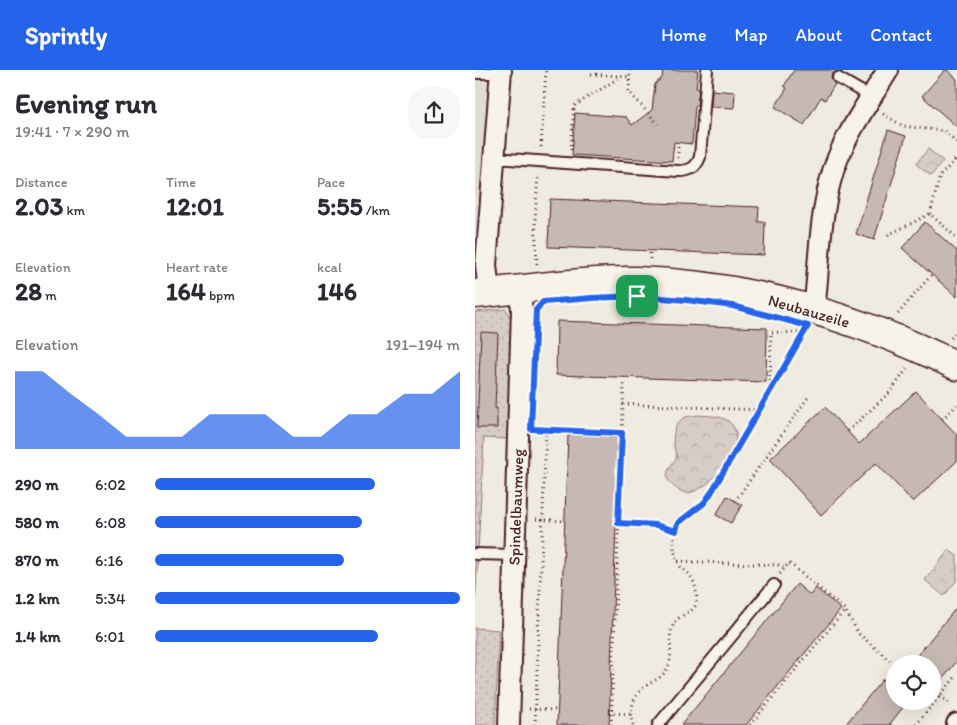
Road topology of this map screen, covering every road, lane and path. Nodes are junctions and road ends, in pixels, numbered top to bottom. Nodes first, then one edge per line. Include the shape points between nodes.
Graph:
1 (630, 70) edge
2 (707, 70) edge
3 (888, 70) edge
4 (500, 72) edge
5 (475, 73) edge
6 (591, 74) dead end
7 (622, 76) junction
8 (630, 77) junction
9 (839, 78) dead end
10 (874, 104) junction
11 (658, 124) dead end
12 (957, 142) edge
13 (494, 158) junction
14 (957, 158) edge
15 (570, 163) junction
16 (931, 214) junction
17 (889, 235) dead end
18 (957, 238) edge
19 (932, 274) dead end
20 (519, 290) junction
21 (482, 293) edge
22 (897, 315) dead end
23 (808, 323) junction
24 (911, 362) dead end
25 (957, 366) edge
26 (624, 382) dead end
27 (770, 392) junction
28 (809, 396) dead end
29 (623, 404) junction
30 (957, 405) edge
31 (759, 410) junction
32 (942, 419) dead end
33 (531, 429) dead end
34 (547, 430) junction
35 (848, 431) dead end
36 (622, 433) junction
37 (735, 501) dead end
38 (515, 518) junction
39 (543, 520) junction
40 (565, 521) dead end
41 (617, 523) junction
42 (676, 531) junction
43 (475, 554) edge
44 (515, 554) junction
45 (678, 561) junction
46 (789, 563) dead end
47 (784, 568) dead end
48 (774, 585) dead end
49 (845, 610) junction
50 (886, 657) edge
51 (957, 675) edge
52 (941, 695) edge
53 (941, 697) edge
54 (536, 709) junction
55 (558, 710) dead end
56 (928, 710) edge
57 (957, 711) edge
58 (610, 713) junction
59 (631, 714) junction
60 (510, 716) edge
61 (535, 725) edge
62 (611, 725) edge
63 (633, 725) edge
64 (658, 725) edge
65 (750, 725) edge
66 (916, 725) edge

1 - 8 path
2 - 15 lane via 700,156 693,169 678,171
3 - 10 street
4 - 5 lane
4 - 13 street
6 - 7 path
7 - 8 path
7 - 15 path via 573,106
8 - 11 path via 629,92
9 - 10 lane
10 - 12 path via 903,126 944,131
10 - 23 street via 840,153 830,181
13 - 15 lane
13 - 21 street
14 - 16 path via 941,176
16 - 17 path
16 - 18 path
19 - 22 path
20 - 21 street, Neubauzeile
20 - 23 street, Neubauzeile via 589,282 687,284 774,300
20 - 38 street, Spindelbaumweg via 522,309
23 - 25 street, Neubauzeile via 858,325
23 - 27 path
23 - 27 path via 771,332
24 - 35 path via 890,392
26 - 29 path
27 - 31 path
28 - 37 path
29 - 31 path
29 - 36 path
30 - 32 path
31 - 42 path via 711,493 704,503 678,523
33 - 34 path
34 - 36 path
34 - 39 path
36 - 41 path
38 - 39 path
38 - 44 street, Spindelbaumweg
39 - 40 path
39 - 54 path
41 - 42 path via 656,525
41 - 58 path
42 - 45 path via 674,548
43 - 44 lane
44 - 60 street, Spindelbaumweg
45 - 47 path via 778,565
45 - 59 path via 695,585 696,604 676,620 672,627 669,664 657,680 638,694
46 - 49 path
48 - 64 lane
49 - 50 path via 859,634
49 - 65 path
51 - 52 path
53 - 57 path
54 - 55 path
54 - 60 path
54 - 61 path
56 - 66 path
58 - 59 path
58 - 62 path
59 - 63 path

